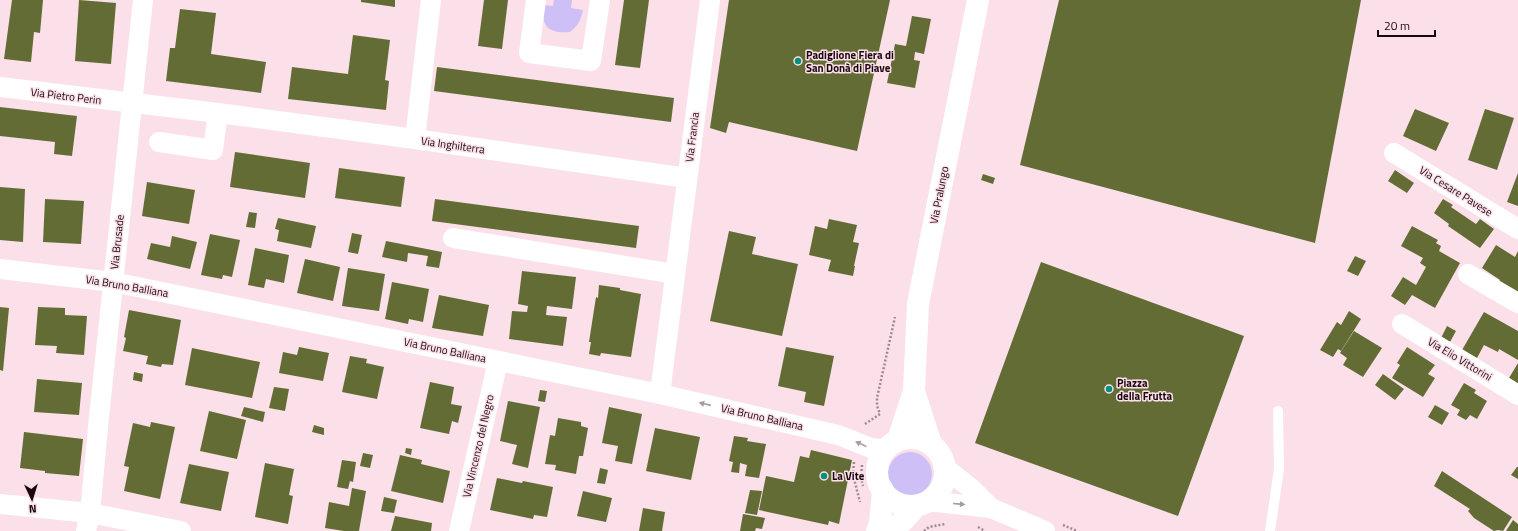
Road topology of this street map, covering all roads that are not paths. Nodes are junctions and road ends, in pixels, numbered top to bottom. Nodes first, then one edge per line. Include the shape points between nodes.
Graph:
1 (143, 0) edge
2 (431, 0) edge
3 (536, 0) edge
4 (600, 0) edge
5 (710, 0) edge
6 (978, 0) edge
7 (0, 87) edge
8 (132, 104) junction
9 (218, 113) junction
10 (415, 139) junction
11 (159, 142) dead end
12 (1394, 153) dead end
13 (687, 178) junction
14 (1518, 229) edge
15 (453, 238) dead end
16 (0, 269) edge
17 (675, 274) junction
18 (1468, 274) dead end
19 (113, 282) junction
20 (1518, 303) edge
21 (1402, 324) dead end
22 (498, 361) junction
23 (914, 391) junction
24 (660, 394) junction
25 (1518, 395) edge
26 (1278, 411) dead end
27 (892, 444) junction
28 (930, 444) junction
29 (945, 468) junction
30 (883, 490) junction
31 (923, 503) junction
32 (0, 504) edge
33 (991, 508) junction
34 (88, 522) edge
35 (1050, 527) edge
36 (1269, 530) edge
37 (181, 531) edge
38 (459, 531) edge
39 (877, 531) edge
40 (893, 531) edge

1 - 8 street, Via Brusade
2 - 10 street
3 - 4 street via 529,53 591,61
5 - 13 street, Via Francia
6 - 23 street, Via Pralungo via 918,304
7 - 8 street, Via Pietro Perin
8 - 9 street, Via Inghilterra
8 - 19 street, Via Brusade
9 - 10 street, Via Inghilterra
9 - 11 street via 213,150
10 - 13 street, Via Inghilterra
12 - 14 street, Via Cesare Pavese
13 - 17 street, Via Francia
15 - 17 street
16 - 19 street, Via Bruno Balliana
17 - 24 street, Via Francia
18 - 20 street
19 - 22 street, Via Bruno Balliana
19 - 34 street, Via Brusade
21 - 25 street, Via Elio Vittorini
22 - 24 street, Via Bruno Balliana
22 - 38 street, Via Vincenzo del Negro
23 - 27 street, Via Pralungo
23 - 28 street, Via Pralungo
27 -> 24 street, Via Bruno Balliana via 871,448 838,435
26 - 36 lane via 1279,469
27 - 28 street via 906,438 917,438
27 - 30 street, Via Pralungo via 879,459 878,480
28 - 29 street, Via Pralungo via 942,456
29 - 31 street via 942,486 936,495
29 - 33 street
30 - 31 street via 888,497 898,503 909,506
30 - 39 street, Via Pralungo
31 -> 33 street
31 - 40 street
32 - 34 street
33 - 35 street
34 - 37 street

